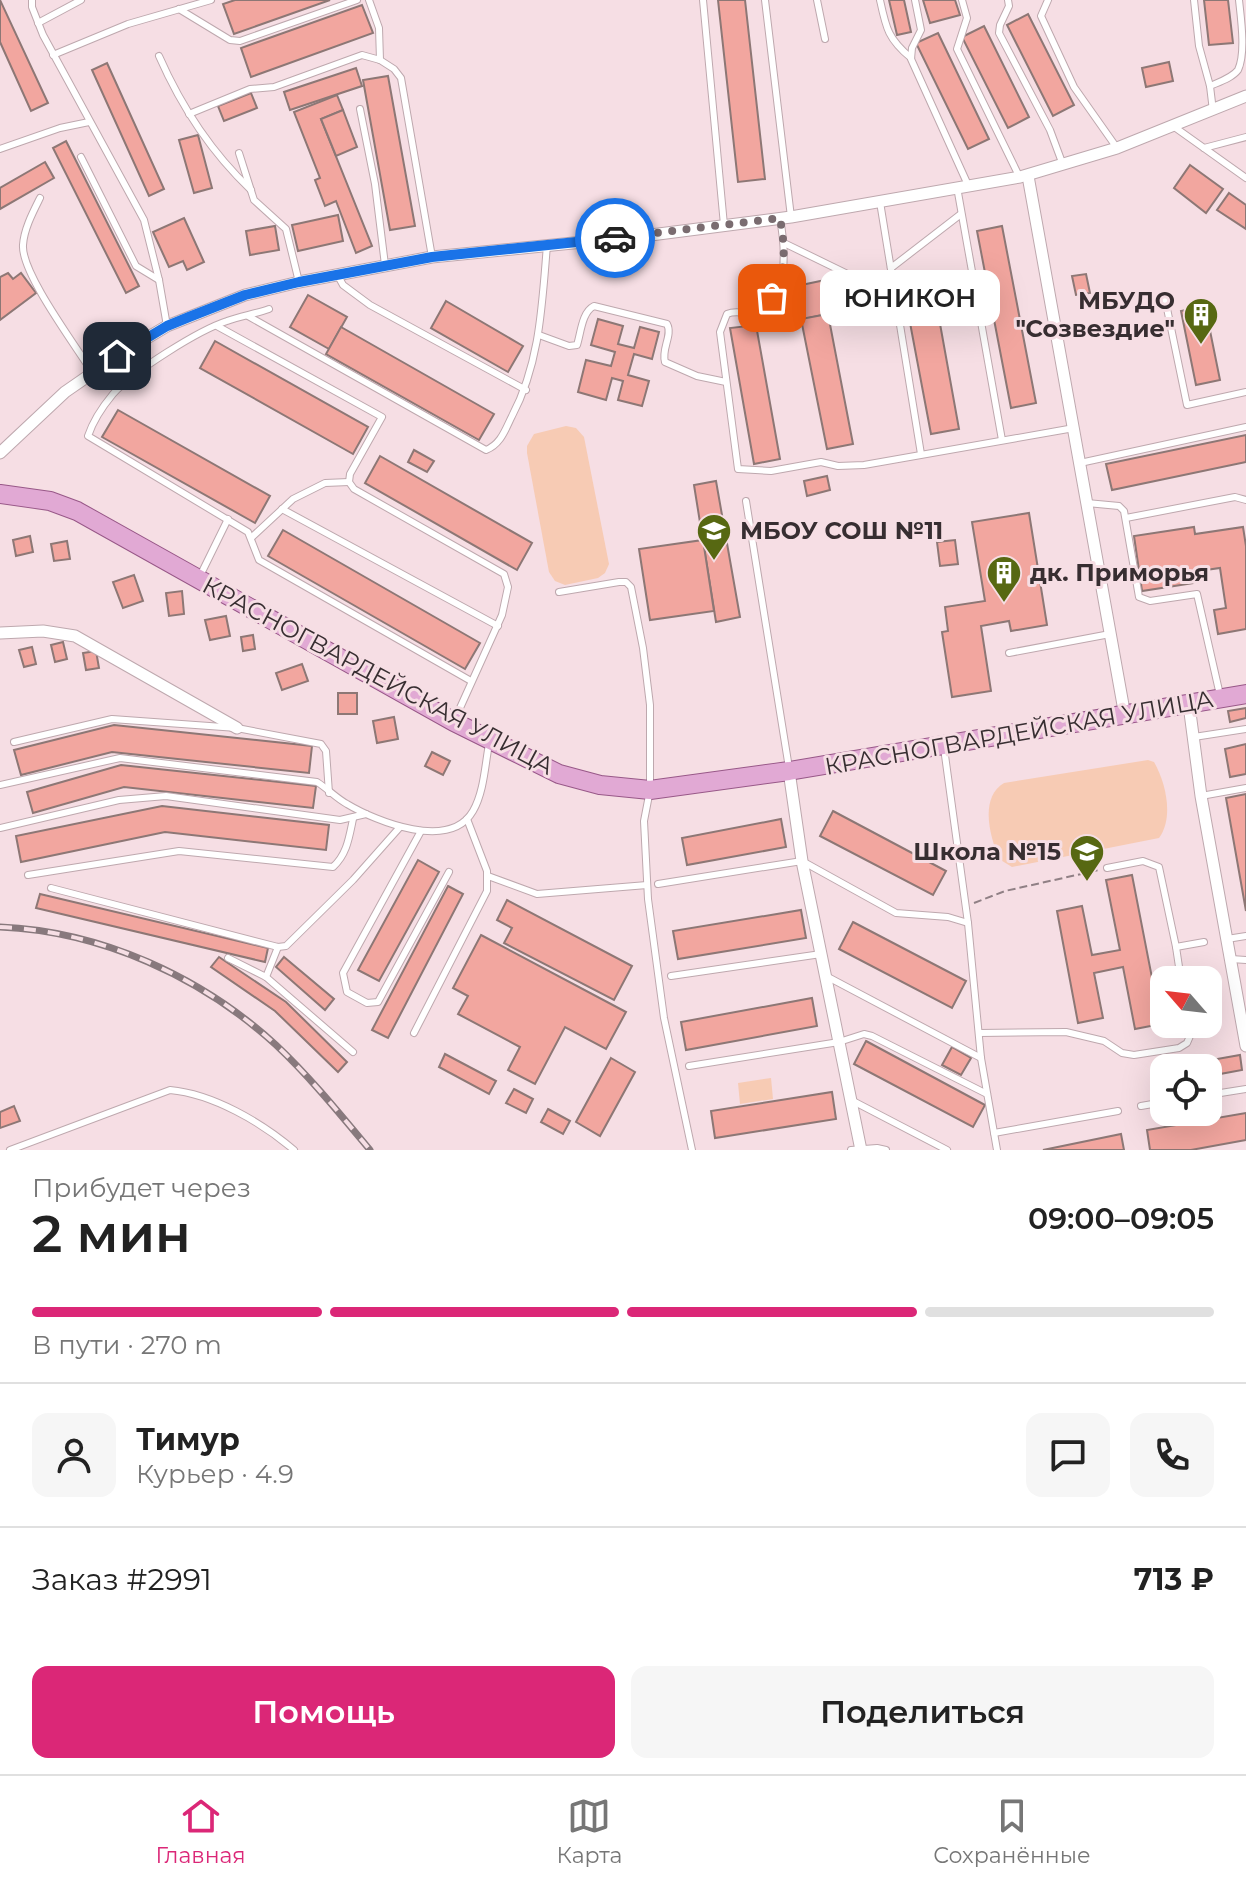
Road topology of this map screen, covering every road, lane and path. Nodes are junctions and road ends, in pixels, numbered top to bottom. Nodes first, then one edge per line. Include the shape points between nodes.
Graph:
1 (32, 0) edge
2 (81, 0) edge
3 (211, 0) edge
4 (357, 0) edge
5 (369, 0) edge
6 (703, 0) edge
7 (765, 0) edge
8 (817, 0) edge
9 (880, 0) edge
10 (915, 0) edge
11 (962, 0) edge
12 (1008, 0) edge
13 (1048, 0) edge
14 (1194, 0) edge
15 (1239, 0) edge
16 (179, 9) junction
17 (38, 23) junction
18 (825, 39) dead end
19 (53, 55) junction
20 (159, 56) dead end
21 (911, 59) junction
22 (380, 60) junction
23 (1210, 86) junction
24 (1246, 96) edge
25 (360, 109) dead end
26 (1213, 111) junction
27 (189, 114) junction
28 (89, 122) junction
29 (1173, 126) junction
30 (1244, 140) edge
31 (1117, 148) junction
32 (1204, 148) junction
33 (0, 149) edge
34 (239, 153) dead end
35 (81, 157) dead end
36 (1063, 165) junction
37 (1024, 177) junction
38 (1246, 178) edge
39 (962, 186) junction
40 (251, 190) junction
41 (40, 198) dead end
42 (880, 202) junction
43 (961, 214) junction
44 (786, 217) junction
45 (724, 225) junction
46 (784, 243) junction
47 (547, 245) junction
48 (432, 257) junction
49 (385, 265) junction
50 (891, 268) junction
51 (337, 274) junction
52 (159, 280) junction
53 (299, 282) junction
54 (892, 284) junction
55 (1164, 294) dead end
56 (269, 309) dead end
57 (248, 316) junction
58 (167, 326) junction
59 (216, 326) junction
60 (539, 335) junction
61 (117, 356) junction
62 (92, 372) junction
63 (133, 377) junction
64 (726, 382) junction
65 (526, 390) junction
66 (1246, 392) edge
67 (1246, 427) edge
68 (1074, 428) junction
69 (1002, 440) junction
70 (0, 453) edge
71 (921, 454) junction
72 (1080, 463) junction
73 (349, 482) junction
74 (0, 494) edge
75 (1246, 500) edge
76 (746, 501) dead end
77 (1087, 503) junction
78 (282, 509) junction
79 (1126, 518) junction
80 (228, 519) junction
81 (252, 537) junction
82 (198, 579) junction
83 (559, 592) dead end
84 (498, 626) junction
85 (0, 633) edge
86 (1110, 634) junction
87 (1009, 653) dead end
88 (471, 681) junction
89 (1246, 694) edge
90 (1221, 699) junction
91 (1189, 705) junction
92 (1125, 716) junction
93 (454, 722) junction
94 (237, 728) junction
95 (1246, 729) edge
96 (1192, 738) junction
97 (490, 740) junction
98 (14, 742) dead end
99 (944, 745) junction
100 (789, 771) junction
101 (0, 785) edge
102 (1246, 788) edge
103 (650, 790) junction
104 (329, 793) junction
105 (1201, 796) junction
106 (366, 814) junction
107 (353, 819) junction
108 (467, 819) junction
109 (400, 827) junction
110 (0, 828) edge
111 (421, 831) junction
112 (802, 861) junction
113 (1107, 868) joint
114 (449, 872) dead end
115 (28, 875) dead end
116 (488, 876) junction
117 (658, 884) dead end
118 (647, 885) junction
119 (51, 888) dead end
120 (966, 906) junction
121 (968, 923) junction
122 (1246, 936) edge
123 (1227, 939) junction
124 (1204, 942) dead end
125 (278, 947) junction
126 (1176, 947) junction
127 (821, 954) junction
128 (228, 958) dead end
129 (1231, 959) junction
130 (1246, 960) edge
131 (1179, 966) edge
132 (671, 976) dead end
133 (826, 976) junction
134 (266, 977) junction
135 (414, 1033) dead end
136 (979, 1033) junction
137 (1189, 1038) edge
138 (839, 1042) junction
139 (1246, 1046) edge
140 (353, 1052) dead end
141 (981, 1058) junction
142 (689, 1066) dead end
143 (1246, 1089) edge
144 (1222, 1093) edge
145 (987, 1094) junction
146 (851, 1100) junction
147 (1150, 1104) edge
148 (1141, 1106) dead end
149 (1118, 1111) dead end
150 (994, 1133) junction
151 (858, 1149) edge
152 (10, 1150) edge
153 (294, 1150) edge
154 (692, 1150) edge
155 (886, 1150) edge
156 (947, 1150) edge
157 (997, 1150) edge

1 - 17 lane
2 - 17 lane
3 - 16 lane
4 - 16 lane via 240,41
5 - 22 lane via 379,28
6 - 45 lane
7 - 44 lane
8 - 18 lane
9 - 21 lane via 887,32
10 - 21 lane via 921,30
11 - 37 lane via 967,18 957,49
12 - 36 lane via 999,33
13 - 31 lane via 1041,16 1047,30 1074,87
14 - 23 lane
15 - 23 lane via 1243,59 1238,70
16 - 19 lane
17 - 19 lane
19 - 28 lane
20 - 27 lane
21 - 39 lane
22 - 27 lane via 362,55
22 - 48 lane via 401,78
23 - 26 lane
24 - 26 street
25 - 49 lane
26 - 29 street
27 - 40 lane via 226,167
28 - 33 lane
28 - 52 lane via 144,220
29 - 31 street
29 - 32 lane
30 - 32 lane
31 - 36 street
32 - 38 lane
34 - 40 lane
35 - 52 lane via 136,266
36 - 37 street
37 - 39 street
37 - 68 street
39 - 42 street
39 - 43 lane
40 - 53 lane via 257,205 286,229
41 - 62 lane via 28,224 25,260
42 - 44 street
42 - 50 lane
43 - 50 lane
43 - 69 lane
44 - 45 street
44 - 46 lane
45 - 47 street
46 - 54 lane via 866,283
46 - 64 lane via 783,271 766,307 735,311 721,323
47 - 48 street
47 - 60 lane
48 - 49 street
49 - 51 street
50 - 54 lane
51 - 53 street
51 - 65 lane via 370,305
52 - 58 lane
53 - 58 street via 245,295
54 - 71 lane
55 - 66 lane via 1187,405
56 - 57 lane
57 - 59 lane
57 - 65 lane via 486,450 499,442
58 - 61 street
59 - 63 lane
59 - 73 lane via 382,417
60 - 64 lane via 577,345 594,306 667,324 665,362
60 - 65 lane
61 - 62 street
61 - 63 lane
62 - 70 street
63 - 80 lane via 114,393 88,436
64 - 71 lane via 738,469 771,471 821,462 864,465
67 - 72 lane
68 - 69 lane
68 - 72 street
69 - 71 lane
72 - 77 street
73 - 78 lane via 325,483
73 - 84 lane via 504,574 508,587
74 - 82 main road, КРАСНОГВАРДЕЙСКАЯ УЛИЦА via 77,511
75 - 79 lane via 1235,497
76 - 100 lane
77 - 79 lane via 1119,506
77 - 86 street
78 - 81 lane
78 - 84 lane
79 - 90 lane via 1139,597 1150,601 1197,594
80 - 81 lane
80 - 82 lane
81 - 88 lane via 259,560
82 - 93 main road, КРАСНОГВАРДЕЙСКАЯ УЛИЦА
83 - 103 lane via 619,582 631,587 650,705
84 - 88 lane
85 - 94 street via 75,636
86 - 87 lane
86 - 92 street
88 - 93 lane
89 - 90 main road, КРАСНОГВАРДЕЙСКАЯ УЛИЦА
90 - 91 main road, КРАСНОГВАРДЕЙСКАЯ УЛИЦА
91 - 92 main road, КРАСНОГВАРДЕЙСКАЯ УЛИЦА
91 - 96 street
92 - 99 main road, КРАСНОГВАРДЕЙСКАЯ УЛИЦА
93 - 97 main road, КРАСНОГВАРДЕЙСКАЯ УЛИЦА
94 - 98 lane via 112,719
94 - 104 lane via 321,744
95 - 96 lane
96 - 105 street
97 - 103 main road, КРАСНОГВАРДЕЙСКАЯ УЛИЦА via 580,781
97 - 108 lane via 480,793
99 - 100 main road, КРАСНОГВАРДЕЙСКАЯ УЛИЦА
99 - 120 lane
100 - 103 main road, КРАСНОГВАРДЕЙСКАЯ УЛИЦА
100 - 112 street
101 - 104 lane via 120,758 317,782
102 - 105 lane
103 - 118 lane via 644,821
104 - 106 lane
105 - 123 street
106 - 107 lane
106 - 109 lane
107 - 110 lane via 166,796 119,800
107 - 115 lane via 347,847 333,867 179,851
108 - 111 lane via 454,828
108 - 116 lane
109 - 111 lane
109 - 125 lane via 303,930
111 - 114 lane via 343,973 347,992 367,1003 378,1002
112 - 117 lane
112 - 121 lane via 896,913
112 - 127 street
113 - 120 path via 1005,891
113 - 126 lane via 1143,861 1159,867
116 - 118 lane via 537,894
116 - 135 lane via 487,891
118 - 154 lane via 664,1018
119 - 125 lane
120 - 121 lane
121 - 136 lane
122 - 123 lane
123 - 129 street
124 - 126 lane
125 - 134 lane
126 - 131 lane
127 - 132 lane
127 - 133 street
128 - 134 lane
129 - 130 lane
129 - 139 street
133 - 138 street
133 - 141 lane
134 - 140 lane
136 - 137 lane via 1066,1032 1134,1055 1179,1048
136 - 141 lane
138 - 142 lane
138 - 145 lane via 872,1036
138 - 146 street
141 - 145 lane
143 - 144 lane
145 - 150 lane
146 - 151 street
146 - 156 lane
147 - 148 lane
149 - 150 lane
150 - 157 lane
151 - 155 lane
152 - 153 lane via 170,1090 236,1111

